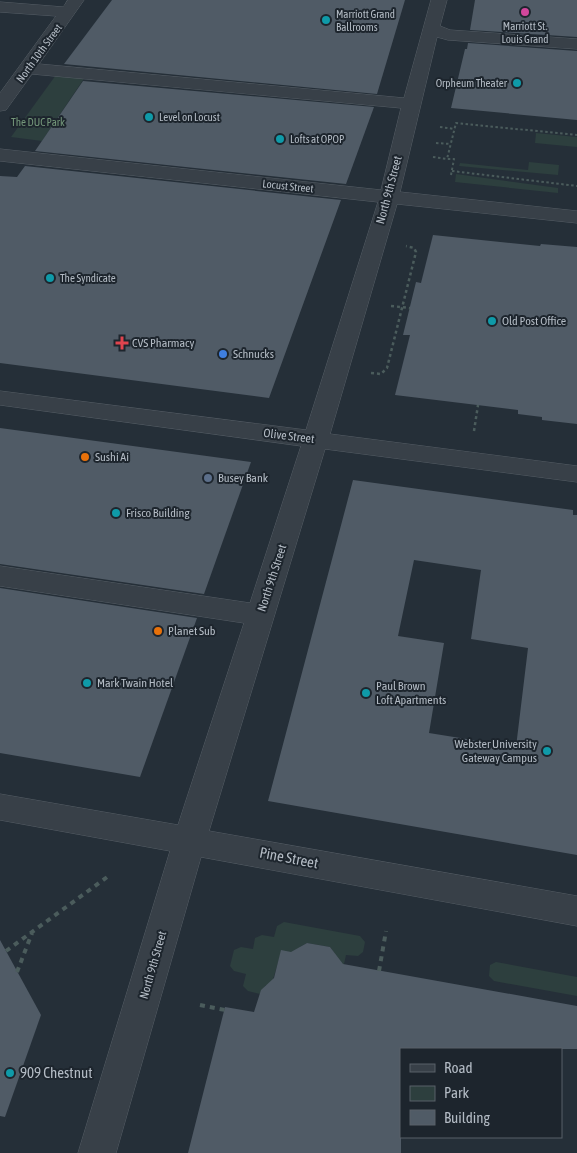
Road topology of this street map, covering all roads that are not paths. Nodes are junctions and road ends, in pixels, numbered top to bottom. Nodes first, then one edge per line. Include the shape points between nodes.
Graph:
1 (439, 0) edge
2 (72, 6) edge
3 (0, 7) edge
4 (432, 28) junction
5 (577, 44) edge
6 (28, 68) junction
7 (410, 104) junction
8 (0, 106) edge
9 (0, 155) edge
10 (389, 197) junction
11 (577, 216) edge
12 (0, 398) edge
13 (316, 439) junction
14 (577, 474) edge
15 (0, 576) edge
16 (260, 616) junction
17 (0, 807) edge
18 (190, 840) junction
19 (577, 911) edge
20 (97, 1153) edge

1 - 4 street, North 9th Street
2 - 3 street
2 - 6 street, North 10th Street
4 - 5 street via 448,35
4 - 7 street, North 9th Street
6 - 7 street
6 - 8 street, North 10th Street
7 - 10 street, North 9th Street
9 - 10 street, Locust Street
10 - 11 street, Locust Street
10 - 13 street, North 9th Street
12 - 13 street, Olive Street
13 - 14 street, Olive Street
13 - 16 street, North 9th Street
15 - 16 street
16 - 18 street, North 9th Street
17 - 18 street, Pine Street
18 - 19 street, Pine Street
18 - 20 street, North 9th Street

